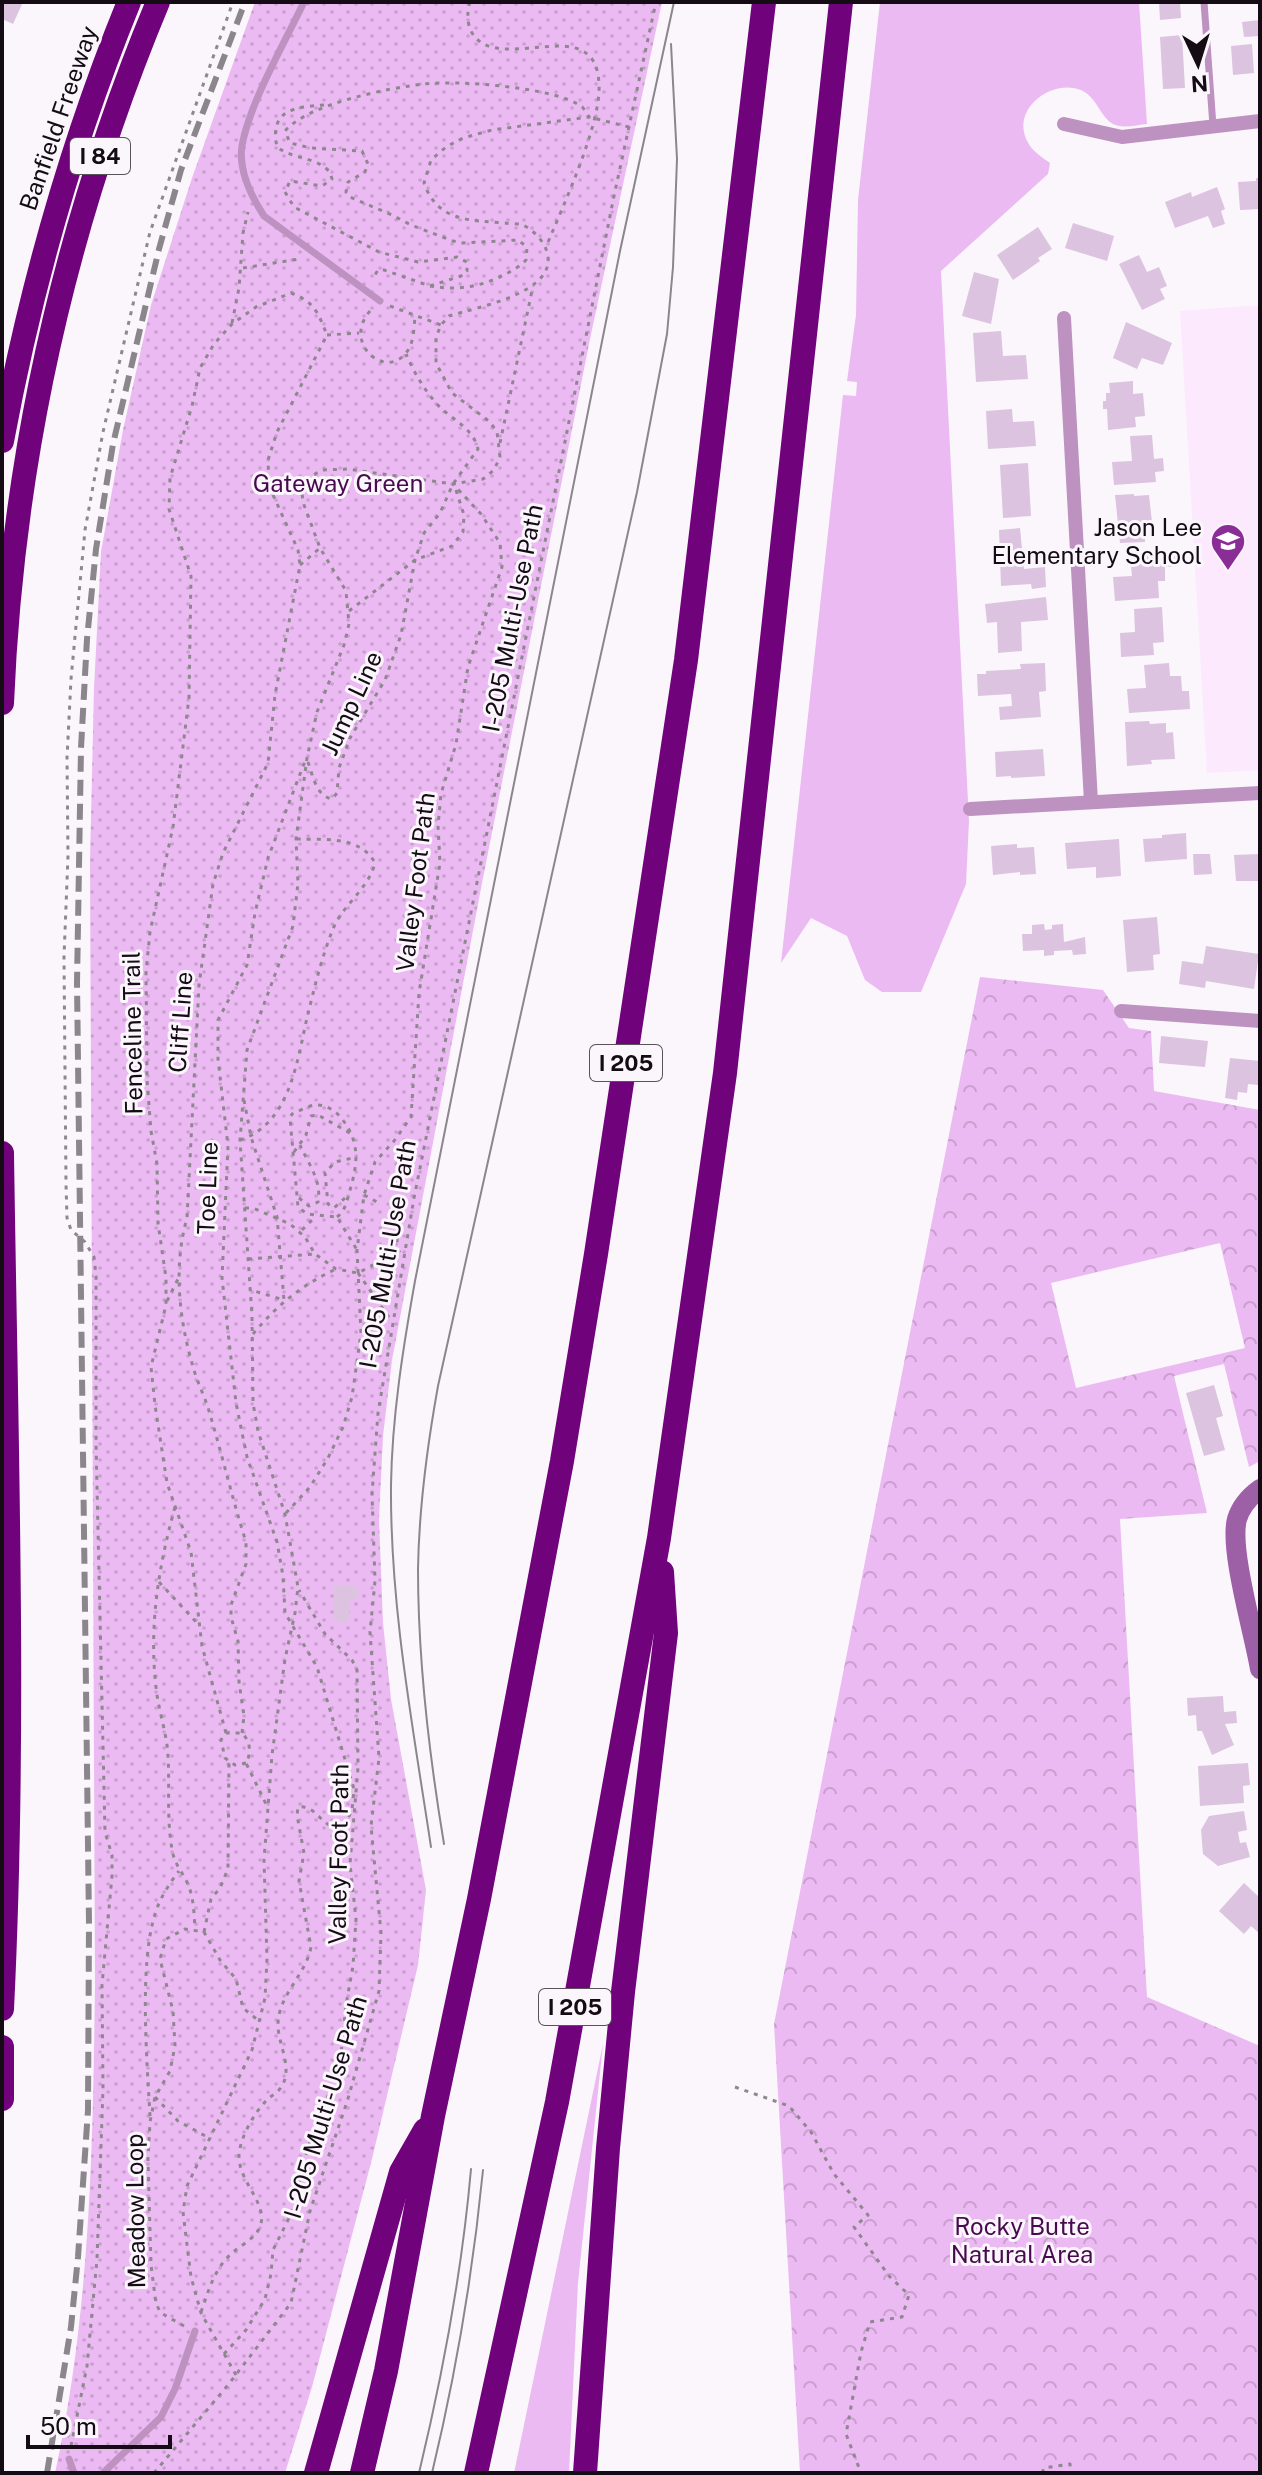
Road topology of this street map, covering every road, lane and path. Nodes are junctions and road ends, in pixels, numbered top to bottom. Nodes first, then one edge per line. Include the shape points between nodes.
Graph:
1 (129, 2) edge
2 (158, 2) edge
3 (233, 2) edge
4 (304, 2) edge
5 (470, 2) edge
6 (656, 2) edge
7 (764, 2) edge
8 (841, 2) edge
9 (1204, 2) edge
10 (327, 105) junction
11 (591, 117) junction
12 (1260, 121) edge
13 (1064, 124) dead end
14 (1213, 126) junction
15 (629, 127) junction
16 (251, 197) junction
17 (546, 247) junction
18 (318, 258) junction
19 (242, 268) junction
20 (430, 286) junction
21 (533, 286) junction
22 (380, 301) junction
23 (415, 316) junction
24 (1064, 318) dead end
25 (232, 324) junction
26 (441, 325) junction
27 (360, 333) junction
28 (327, 335) junction
29 (406, 354) junction
30 (2, 441) edge
31 (500, 444) junction
32 (453, 484) junction
33 (320, 548) junction
34 (415, 560) junction
35 (300, 565) junction
36 (349, 611) junction
37 (2, 703) edge
38 (307, 758) junction
39 (1260, 793) edge
40 (1091, 802) junction
41 (970, 809) dead end
42 (296, 839) junction
43 (1121, 1011) dead end
44 (1260, 1021) edge
45 (243, 1094) junction
46 (352, 1134) junction
47 (251, 1137) junction
48 (240, 1140) junction
49 (300, 1145) junction
50 (294, 1152) junction
51 (2, 1153) edge
52 (357, 1157) junction
53 (297, 1195) junction
54 (348, 1195) junction
55 (364, 1195) junction
56 (379, 1203) dead end
57 (245, 1208) junction
58 (400, 1209) dead end
59 (316, 1216) junction
60 (277, 1217) junction
61 (337, 1217) junction
62 (301, 1232) junction
63 (404, 1248) junction
64 (357, 1250) junction
65 (396, 1252) junction
66 (315, 1254) junction
67 (281, 1257) junction
68 (248, 1259) junction
69 (336, 1269) junction
70 (358, 1273) junction
71 (178, 1277) junction
72 (251, 1290) junction
73 (284, 1300) junction
74 (166, 1305) junction
75 (391, 1320) junction
76 (253, 1334) junction
77 (1260, 1489) edge
78 (175, 1507) junction
79 (285, 1514) junction
80 (659, 1538) junction
81 (159, 1582) junction
82 (298, 1587) junction
83 (199, 1625) junction
84 (292, 1628) junction
85 (1260, 1669) edge
86 (226, 1733) junction
87 (242, 1733) junction
88 (229, 1762) junction
89 (246, 1763) junction
90 (269, 1809) junction
91 (179, 1871) junction
92 (195, 1929) junction
93 (204, 1932) junction
94 (2, 2009) edge
95 (261, 2021) junction
96 (2, 2047) edge
97 (735, 2087) dead end
98 (155, 2097) junction
99 (2, 2099) edge
100 (433, 2116) junction
101 (150, 2122) junction
102 (211, 2139) junction
103 (201, 2313) junction
104 (195, 2331) joint
105 (224, 2354) junction
106 (236, 2375) junction
107 (69, 2459) joint
108 (74, 2473) edge
109 (103, 2473) edge
110 (154, 2473) edge
111 (316, 2473) edge
112 (362, 2473) edge
113 (476, 2473) edge
114 (585, 2473) edge
115 (861, 2473) edge
116 (1042, 2473) edge
117 (1071, 2473) edge

1 - 30 highway, Banfield Freeway / I 84 via 55,212
2 - 37 highway, I 84 via 91,180 55,314 18,518
3 - 107 path via 150,232 85,530 71,679 64,957 67,1218 94,1257 96,1276 105,1832 112,1876 102,1985 94,2299
4 - 16 lane via 252,111 241,147
5 - 11 path via 469,28 476,39 496,49 569,46 587,53 599,86
6 - 15 path, I-205 Multi-Use Path
7 - 100 highway, I 205 via 688,645 599,1239 529,1640
8 - 80 highway, I 205 via 725,1073
9 - 14 lane
10 - 11 path via 425,83 464,84 547,92 583,107
10 - 20 path via 295,107 274,128 277,147 287,155 315,160 332,179 322,186 290,181 287,198 294,207 379,252 418,262 457,257 467,262 464,275
10 - 20 path via 285,131 290,143 362,151 368,164 348,182 350,197 453,241 518,240 527,247 521,265 479,286
11 - 15 path
11 - 17 path
11 - 17 path via 492,130 463,138 431,160 424,183 434,203 461,220 522,225
12 - 14 street
13 - 14 street via 1113,137
15 - 63 path, I-205 Multi-Use Path
16 - 18 lane via 264,216
16 - 19 path
17 - 21 path via 548,267
18 - 19 path
18 - 22 lane
19 - 25 path
20 - 22 path via 378,270 373,275
21 - 26 path via 449,316
21 - 31 path
22 - 23 path
22 - 27 path via 364,318
23 - 26 path
23 - 29 path
24 - 40 street
25 - 28 path, Fenceline Trail via 291,293 306,298 318,311
25 - 74 path, Fenceline Trail via 200,368 170,478 169,509 192,594 189,698 173,827 146,972 147,1080
26 - 31 path via 436,363 452,393 490,422
27 - 28 path
27 - 29 path via 372,358 384,361
28 - 35 path, Cliff Line via 268,460 269,486
29 - 32 path, Jump Line via 438,405 475,437 478,449
31 - 32 path via 494,470 483,479
32 - 33 path via 322,470 306,479 301,489
32 - 34 path, Jump Line via 424,533
32 - 34 path via 464,515 463,532 452,546
32 - 55 path, Valley Foot Path via 500,543 502,567 468,667 456,744 441,794 440,863 419,993 411,1117 375,1162
33 - 35 path
33 - 36 path via 346,591
34 - 36 path
34 - 38 path, Jump Line via 401,635 385,680 350,738 332,799 319,791
35 - 71 path, Cliff Line via 268,763 213,884 199,985 187,1218
36 - 38 path via 344,645 320,703
38 - 42 path
38 - 84 path, Toe Line via 268,858 247,965 218,1020 228,1146 222,1278 231,1370 247,1457 277,1542 285,1613
39 - 40 street
40 - 41 street
42 - 45 path via 293,926 247,1050
42 - 47 path via 357,845 375,863 372,876 334,926 298,1068 283,1100
43 - 44 street
45 - 47 path
45 - 48 path
46 - 49 path via 311,1116
46 - 50 path via 334,1111 312,1106 292,1114
46 - 52 path
47 - 48 path
47 - 60 path
48 - 57 path
49 - 50 path
49 - 53 path via 315,1174 318,1202 309,1206
50 - 53 path
51 - 94 highway via 8,1809
52 - 54 path
52 - 54 path via 335,1162 325,1173 331,1207 338,1207
53 - 59 path via 301,1211
54 - 61 path via 344,1212
55 - 56 path
55 - 64 path
57 - 60 path
57 - 68 path
58 - 65 path
59 - 61 path
59 - 62 path
60 - 62 path
60 - 67 path
61 - 64 path
62 - 66 path
63 - 65 path
63 - 75 path, I-205 Multi-Use Path
64 - 70 path
65 - 70 path
66 - 67 path
66 - 69 path
67 - 68 path
67 - 73 path
68 - 72 path
69 - 70 path
69 - 73 path
70 - 75 path
70 - 79 path via 361,1333 343,1427 310,1487
71 - 74 path
71 - 87 path, Cliff Line via 194,1370 246,1542 246,1564 231,1605
72 - 73 path
72 - 76 path
73 - 76 path
74 - 78 path, Fenceline Trail via 151,1367 162,1459
75 - 106 path, I-205 Multi-Use Path via 374,1470 370,1632 379,1758 371,1826 381,1933 379,1991 310,2211 291,2303
76 - 79 path via 253,1403
77 - 85 street via 1243,1505 1236,1528
78 - 81 path
78 - 83 path, Fenceline Trail via 191,1552
79 - 82 path
80 - 113 highway, I 205 via 562,2074
80 - 114 highway via 666,1633 623,1992
81 - 83 path
81 - 91 path via 153,1637
82 - 84 path
82 - 105 path, Valley Foot Path via 325,1634 357,1670 358,1768 350,1864 356,1919 353,1966 341,2054 291,2214 273,2250 265,2299
83 - 86 path, Fenceline Trail
84 - 90 path
84 - 103 path via 317,1667 354,1789 352,1810 348,1823 337,1829 310,1808 298,1807 304,1853 299,1881 311,1947 281,2004 278,2026 286,2075 282,2087 263,2103 242,2139 239,2156 242,2178 262,2215 248,2242 231,2253 214,2276
86 - 87 path
86 - 88 path via 221,1747
87 - 89 path via 250,1748
88 - 89 path
88 - 93 path via 228,1869 211,1899
89 - 90 path
90 - 95 path
91 - 92 path via 189,1884
91 - 101 path via 155,1913 148,1948
92 - 93 path
92 - 98 path, Meadow Loop via 173,1934 161,1952 175,2046 170,2071
93 - 95 path via 236,1979 243,2008
95 - 102 path
96 - 99 highway
97 - 115 path via 789,2106 811,2132 834,2174 868,2215 854,2227 909,2295 902,2317 870,2322 861,2352 846,2434
98 - 101 path, Meadow Loop
98 - 102 path via 178,2121
100 - 111 highway via 401,2172
100 - 112 highway, I 205
101 - 104 path, Meadow Loop via 149,2225 156,2304 161,2313
102 - 103 path via 187,2186 183,2212
103 - 105 path
104 - 109 lane via 161,2417
105 - 106 path
106 - 110 path, I-205 Multi-Use Path
107 - 108 lane
116 - 117 path via 1044,2468 1070,2464

